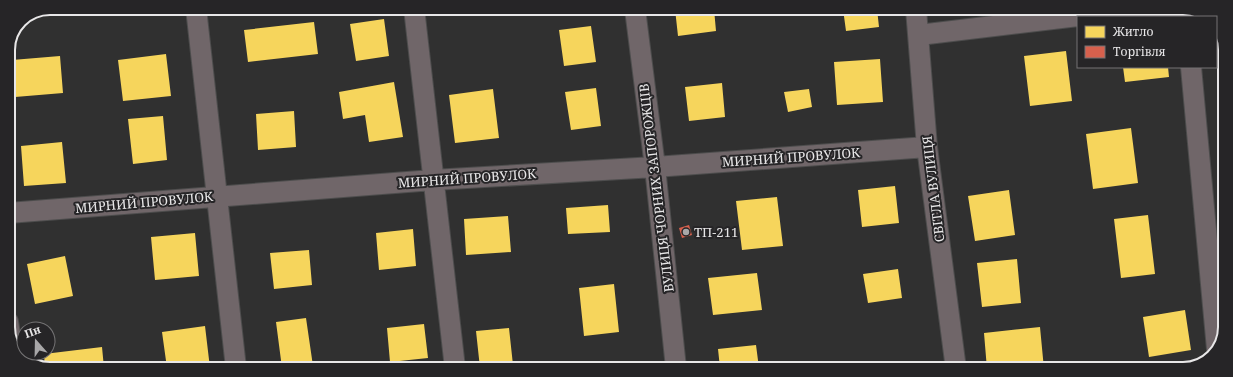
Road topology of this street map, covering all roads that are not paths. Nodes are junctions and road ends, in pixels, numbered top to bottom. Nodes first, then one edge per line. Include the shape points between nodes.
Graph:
1 (197, 15) edge
2 (415, 15) edge
3 (636, 15) edge
4 (917, 15) edge
5 (1077, 16) edge
6 (919, 35) junction
7 (1191, 68) edge
8 (927, 147) junction
9 (655, 167) junction
10 (434, 180) junction
11 (218, 196) junction
12 (15, 212) edge
13 (1216, 338) edge
14 (235, 362) edge
15 (454, 362) edge
16 (675, 362) edge
17 (955, 362) edge

1 - 11 street
2 - 10 street
3 - 9 street, ВУЛИЦЯ ЧОРНИХ ЗАПОРОЖЦІВ
4 - 6 street, СВІТЛА ВУЛИЦЯ
5 - 6 street
6 - 8 street, СВІТЛА ВУЛИЦЯ
7 - 13 street
8 - 9 street, МИРНИЙ ПРОВУЛОК
8 - 17 street, СВІТЛА ВУЛИЦЯ
9 - 10 street, МИРНИЙ ПРОВУЛОК
9 - 16 street, ВУЛИЦЯ ЧОРНИХ ЗАПОРОЖЦІВ
10 - 11 street, МИРНИЙ ПРОВУЛОК
10 - 15 street
11 - 12 street, МИРНИЙ ПРОВУЛОК
11 - 14 street

